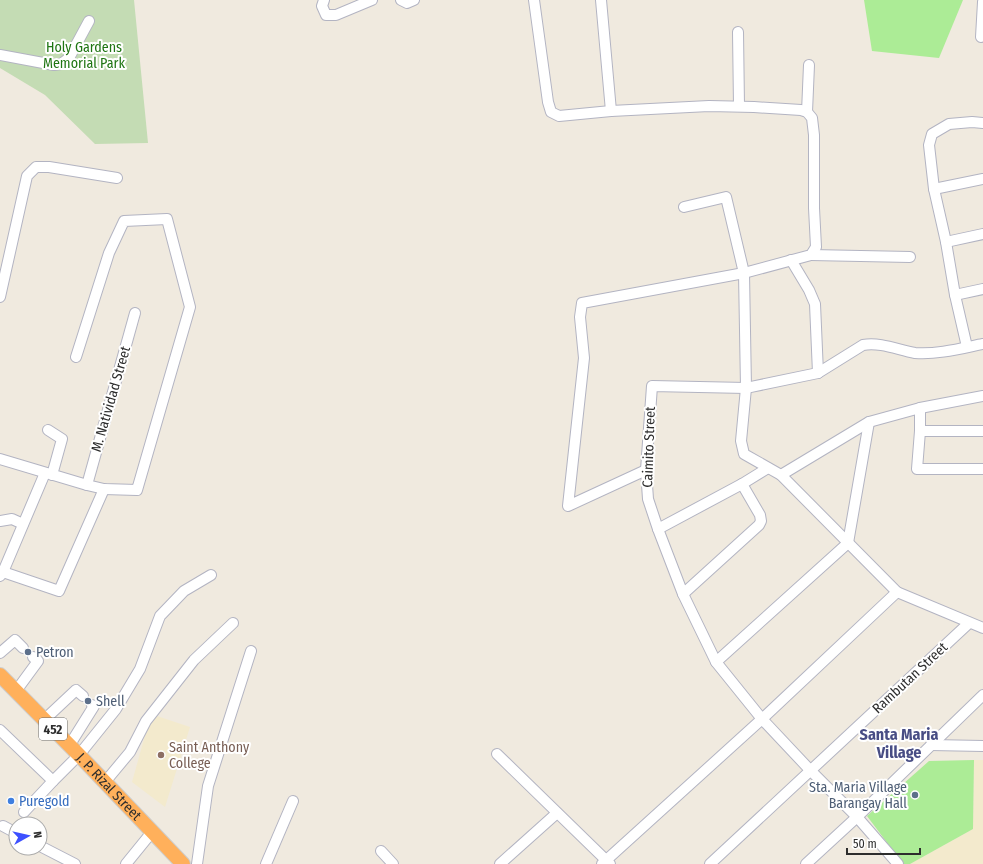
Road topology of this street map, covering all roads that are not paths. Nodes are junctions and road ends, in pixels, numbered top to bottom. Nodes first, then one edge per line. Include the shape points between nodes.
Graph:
1 (324, 0) edge
2 (372, 0) edge
3 (401, 0) edge
4 (414, 0) edge
5 (534, 0) edge
6 (601, 0) edge
7 (983, 2) edge
8 (90, 20) dead end
9 (738, 32) dead end
10 (981, 37) dead end
11 (0, 55) edge
12 (809, 65) dead end
13 (740, 106) junction
14 (611, 111) junction
15 (807, 112) junction
16 (983, 123) edge
17 (117, 178) dead end
18 (983, 179) edge
19 (934, 189) junction
20 (684, 207) dead end
21 (983, 234) edge
22 (946, 242) junction
23 (811, 255) junction
24 (910, 257) dead end
25 (791, 260) junction
26 (744, 273) junction
27 (983, 289) edge
28 (955, 295) junction
29 (0, 297) edge
30 (135, 313) dead end
31 (983, 344) edge
32 (967, 347) junction
33 (76, 357) dead end
34 (818, 373) junction
35 (746, 388) junction
36 (983, 396) edge
37 (920, 408) junction
38 (869, 422) junction
39 (48, 430) dead end
40 (920, 431) junction
41 (983, 431) edge
42 (0, 459) edge
43 (768, 468) junction
44 (983, 469) edge
45 (646, 470) junction
46 (48, 474) junction
47 (781, 475) junction
48 (742, 484) junction
49 (86, 485) junction
50 (104, 489) junction
51 (0, 520) edge
52 (23, 524) junction
53 (658, 529) junction
54 (848, 543) junction
55 (2, 574) edge
56 (211, 575) dead end
57 (897, 592) junction
58 (683, 594) junction
59 (233, 623) dead end
60 (969, 623) junction
61 (983, 628) edge
62 (23, 648) dead end
63 (251, 651) dead end
64 (0, 653) edge
65 (33, 656) dead end
66 (716, 662) junction
67 (0, 675) edge
68 (16, 691) junction
69 (983, 695) edge
70 (83, 696) dead end
71 (92, 705) dead end
72 (762, 719) junction
73 (44, 720) junction
74 (0, 730) edge
75 (931, 745) junction
76 (983, 746) edge
77 (74, 750) junction
78 (498, 754) dead end
79 (810, 770) junction
80 (53, 781) junction
81 (105, 782) junction
82 (293, 801) dead end
83 (24, 812) dead end
84 (557, 813) junction
85 (857, 817) junction
86 (3, 826) dead end
87 (8, 829) edge
88 (152, 832) junction
89 (48, 850) edge
90 (381, 852) dead end
91 (606, 863) edge
92 (75, 864) edge
93 (126, 864) edge
94 (183, 864) edge
95 (197, 864) edge
96 (266, 864) edge
97 (393, 864) edge
98 (500, 864) edge
99 (710, 864) edge
100 (806, 864) edge
101 (898, 864) edge

1 - 2 street via 322,6 326,14 336,15
3 - 4 street via 407,3
5 - 14 street via 551,112 558,116
6 - 14 street
7 - 10 street
8 - 11 street via 69,58 61,64 54,65
9 - 13 street
12 - 15 street
13 - 14 street
13 - 15 street
15 - 23 street via 812,118 814,135 816,247
16 - 19 street via 949,124 932,134 929,145
17 - 29 street via 49,166 36,167 27,176
18 - 19 street
19 - 22 street
20 - 26 street via 726,197
21 - 22 street
22 - 28 street
23 - 24 street
23 - 25 street
25 - 26 street
25 - 34 street via 815,304
26 - 35 street
26 - 45 street via 582,303 580,317 584,358 568,506
27 - 28 street
28 - 32 street
30 - 49 street, M. Natividad Street
31 - 32 street, Caimito Street
32 - 34 street, Caimito Street via 926,353 871,343
33 - 50 street via 109,253 124,221 167,219 190,307 137,490
34 - 35 street, Caimito Street
35 - 43 street via 741,441 744,454
35 - 45 street, Caimito Street via 652,386
36 - 37 street
37 - 38 street
37 - 40 street
38 - 47 street
38 - 54 street
39 - 46 street via 62,439
40 - 41 street
40 - 44 street via 917,469
42 - 46 street
43 - 47 street
43 - 48 street
45 - 53 street, Caimito Street via 648,499
46 - 49 street
46 - 52 street
47 - 54 street
48 - 53 street
48 - 58 street via 762,521
49 - 50 street
50 - 55 street via 59,591
51 - 52 street via 12,519
52 - 55 street
53 - 58 street, Caimito Street
54 - 57 street
54 - 66 street
56 - 77 street via 184,591 160,616 140,669 116,709
57 - 60 street
57 - 72 street
58 - 66 street, Caimito Street
59 - 81 street via 194,660 146,721 130,752
60 - 61 street
60 - 79 street, Rambutan Street
62 - 64 street via 15,640
63 - 95 street via 208,786
65 - 68 street via 38,661
66 - 72 street, Caimito Street
67 - 68 highway, J. P. Rizal Street / 452
68 - 73 highway, J. P. Rizal Street / 452
69 - 75 street
70 - 73 street via 76,690
71 - 77 street via 94,706
72 - 79 street, Caimito Street
72 - 91 street
73 - 77 highway, J. P. Rizal Street / 452
74 - 80 street
75 - 76 street
75 - 85 street
77 - 80 street
77 - 81 highway, J. P. Rizal Street / 452
78 - 84 street
79 - 85 street, Caimito Street
79 - 99 street, Rambutan Street
80 - 83 street
81 - 88 highway, J. P. Rizal Street / 452
82 - 96 street
84 - 91 street
84 - 98 street
85 - 100 street
85 - 101 street, Caimito Street
86 - 87 street
88 - 93 street
88 - 94 highway, J. P. Rizal Street / 452
89 - 92 street
90 - 97 street

